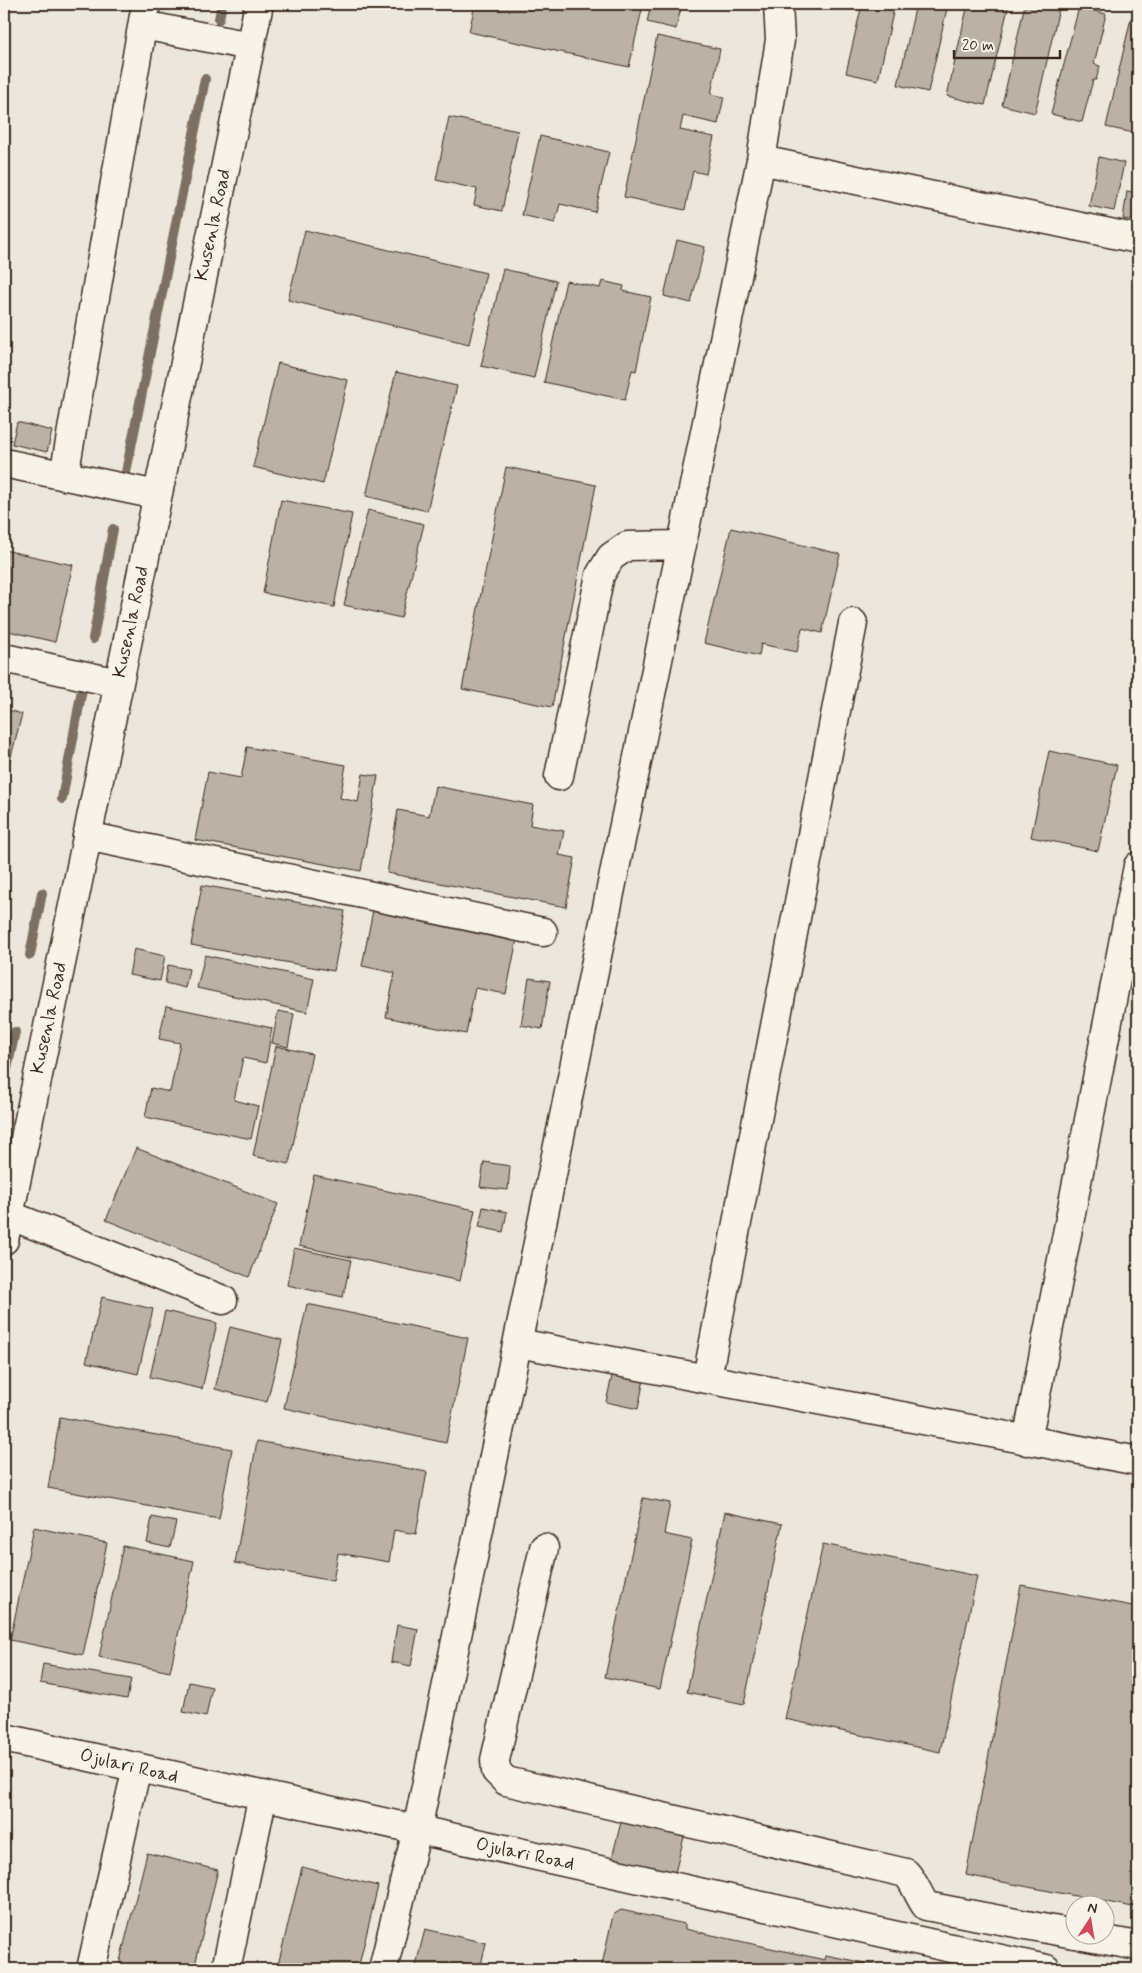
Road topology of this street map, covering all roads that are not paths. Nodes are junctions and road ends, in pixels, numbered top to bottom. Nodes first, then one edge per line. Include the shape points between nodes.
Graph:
1 (259, 4) edge
2 (778, 4) edge
3 (144, 14) edge
4 (250, 46) junction
5 (761, 160) junction
6 (1138, 239) edge
7 (4, 463) edge
8 (64, 476) junction
9 (157, 495) junction
10 (682, 545) junction
11 (853, 623) dead end
12 (4, 658) edge
13 (118, 683) junction
14 (558, 776) dead end
15 (87, 836) junction
16 (1138, 866) edge
17 (543, 932) dead end
18 (6, 1227) edge
19 (224, 1300) dead end
20 (518, 1343) junction
21 (706, 1378) junction
22 (1027, 1441) junction
23 (1138, 1462) edge
24 (544, 1548) dead end
25 (4, 1738) edge
26 (137, 1767) junction
27 (263, 1796) junction
28 (417, 1830) junction
29 (1064, 1932) edge
30 (1114, 1942) edge
31 (1138, 1946) edge
32 (91, 1969) edge
33 (226, 1969) edge
34 (383, 1969) edge
35 (1046, 1969) edge

1 - 4 street, Kusenla Road
2 - 5 street via 780,40
3 - 4 street
3 - 8 street
4 - 9 street, Kusenla Road
5 - 6 street
5 - 10 street
7 - 8 street
8 - 9 street
9 - 13 street, Kusenla Road
10 - 14 street via 627,546 610,557 600,575
10 - 20 street
11 - 21 street
12 - 13 street
13 - 15 street, Kusenla Road
15 - 17 street
15 - 18 street, Kusenla Road
16 - 22 street
18 - 19 street
20 - 21 street
20 - 28 street
21 - 22 street
22 - 23 street
24 - 29 street via 495,1760 496,1771 506,1781 906,1873 926,1906
25 - 26 street, Ojulari Road
26 - 27 street, Ojulari Road
26 - 32 street
27 - 28 street, Ojulari Road
27 - 33 street
28 - 34 street
28 - 35 street, Ojulari Road
30 - 31 street

